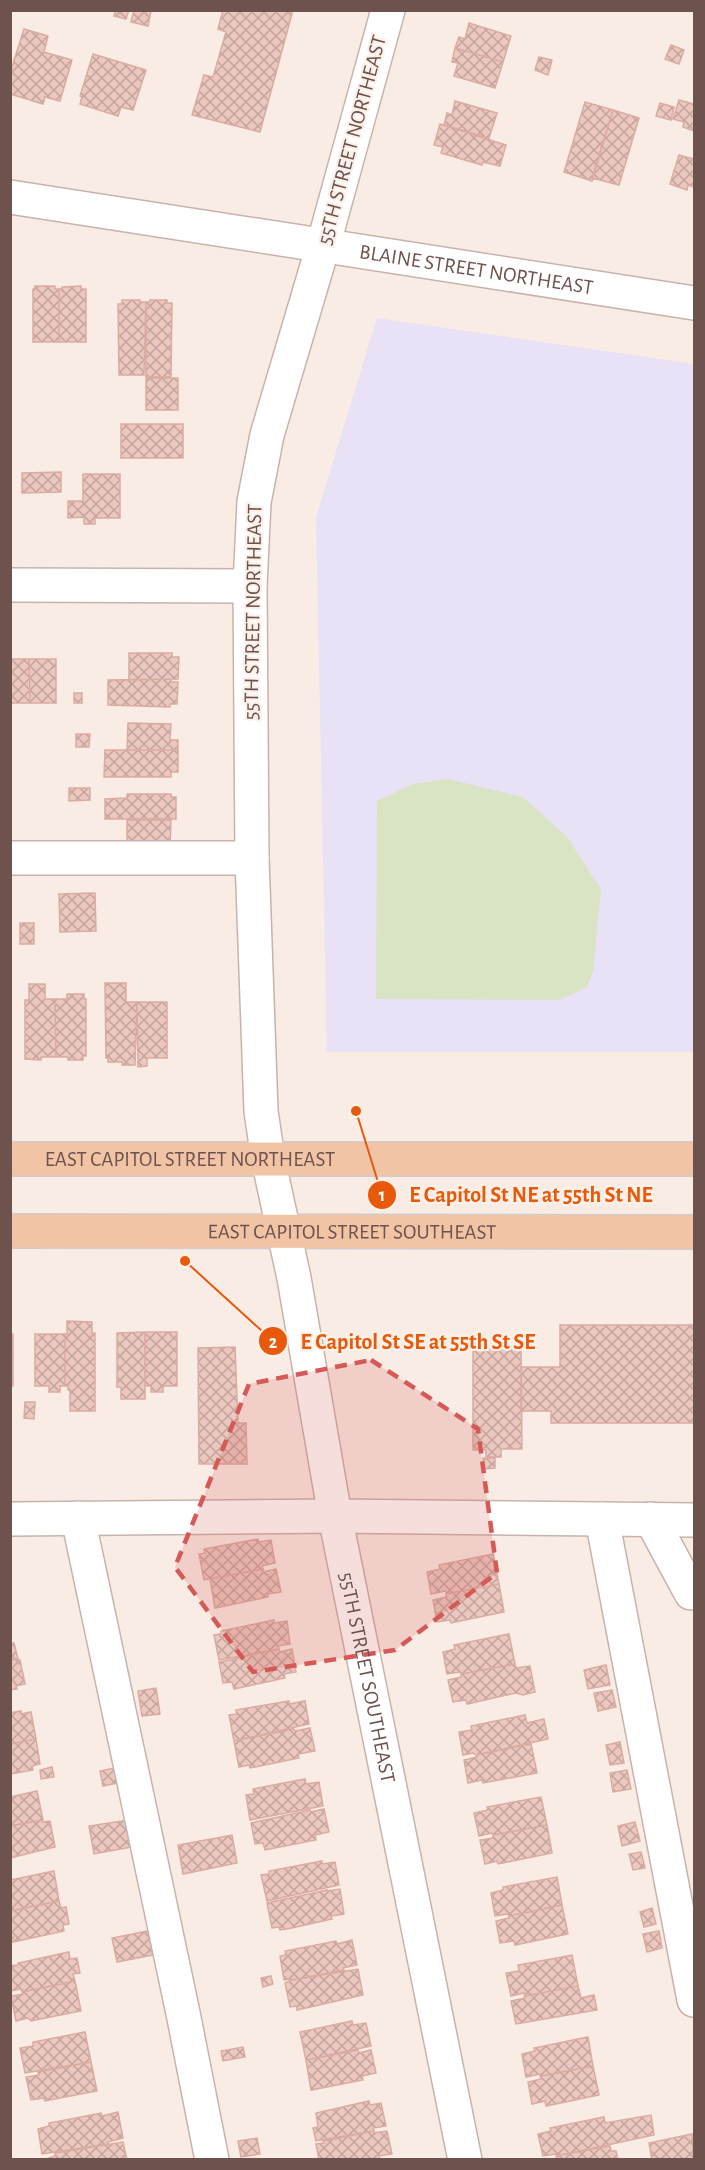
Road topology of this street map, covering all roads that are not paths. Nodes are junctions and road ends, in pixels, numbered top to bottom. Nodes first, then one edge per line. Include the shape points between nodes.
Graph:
1 (388, 10) edge
2 (10, 197) edge
3 (323, 246) junction
4 (694, 303) edge
5 (10, 585) edge
6 (250, 586) junction
7 (10, 858) edge
8 (252, 858) junction
9 (10, 1158) edge
10 (268, 1159) junction
11 (694, 1159) edge
12 (276, 1195) joint
13 (10, 1231) edge
14 (284, 1232) junction
15 (694, 1232) edge
16 (335, 1516) junction
17 (78, 1518) junction
18 (10, 1519) edge
19 (602, 1519) junction
20 (651, 1519) junction
21 (694, 1520) edge
22 (694, 1593) edge
23 (694, 2000) edge
24 (212, 2160) edge
25 (465, 2160) edge

1 - 3 street, 55TH STREET NORTHEAST
2 - 3 street, BLAINE STREET NORTHEAST
3 - 4 street, BLAINE STREET NORTHEAST
3 - 6 street, 55TH STREET NORTHEAST via 267,435 254,502
5 - 6 street
6 - 8 street, 55TH STREET NORTHEAST
7 - 8 street
8 - 10 street, 55TH STREET NORTHEAST via 261,1111
9 - 10 main road, EAST CAPITOL STREET NORTHEAST
10 - 11 main road, EAST CAPITOL STREET NORTHEAST
10 - 12 street, 55TH STREET NORTHEAST
12 - 14 street, 55TH STREET SOUTHEAST
13 - 14 main road, EAST CAPITOL STREET SOUTHEAST
14 - 15 main road, EAST CAPITOL STREET SOUTHEAST
14 - 16 street, 55TH STREET SOUTHEAST
16 - 17 street
16 - 19 street
16 - 25 street, 55TH STREET SOUTHEAST
17 - 18 street
17 - 24 street
19 - 20 street
19 - 23 street
20 - 21 street
20 - 22 street

